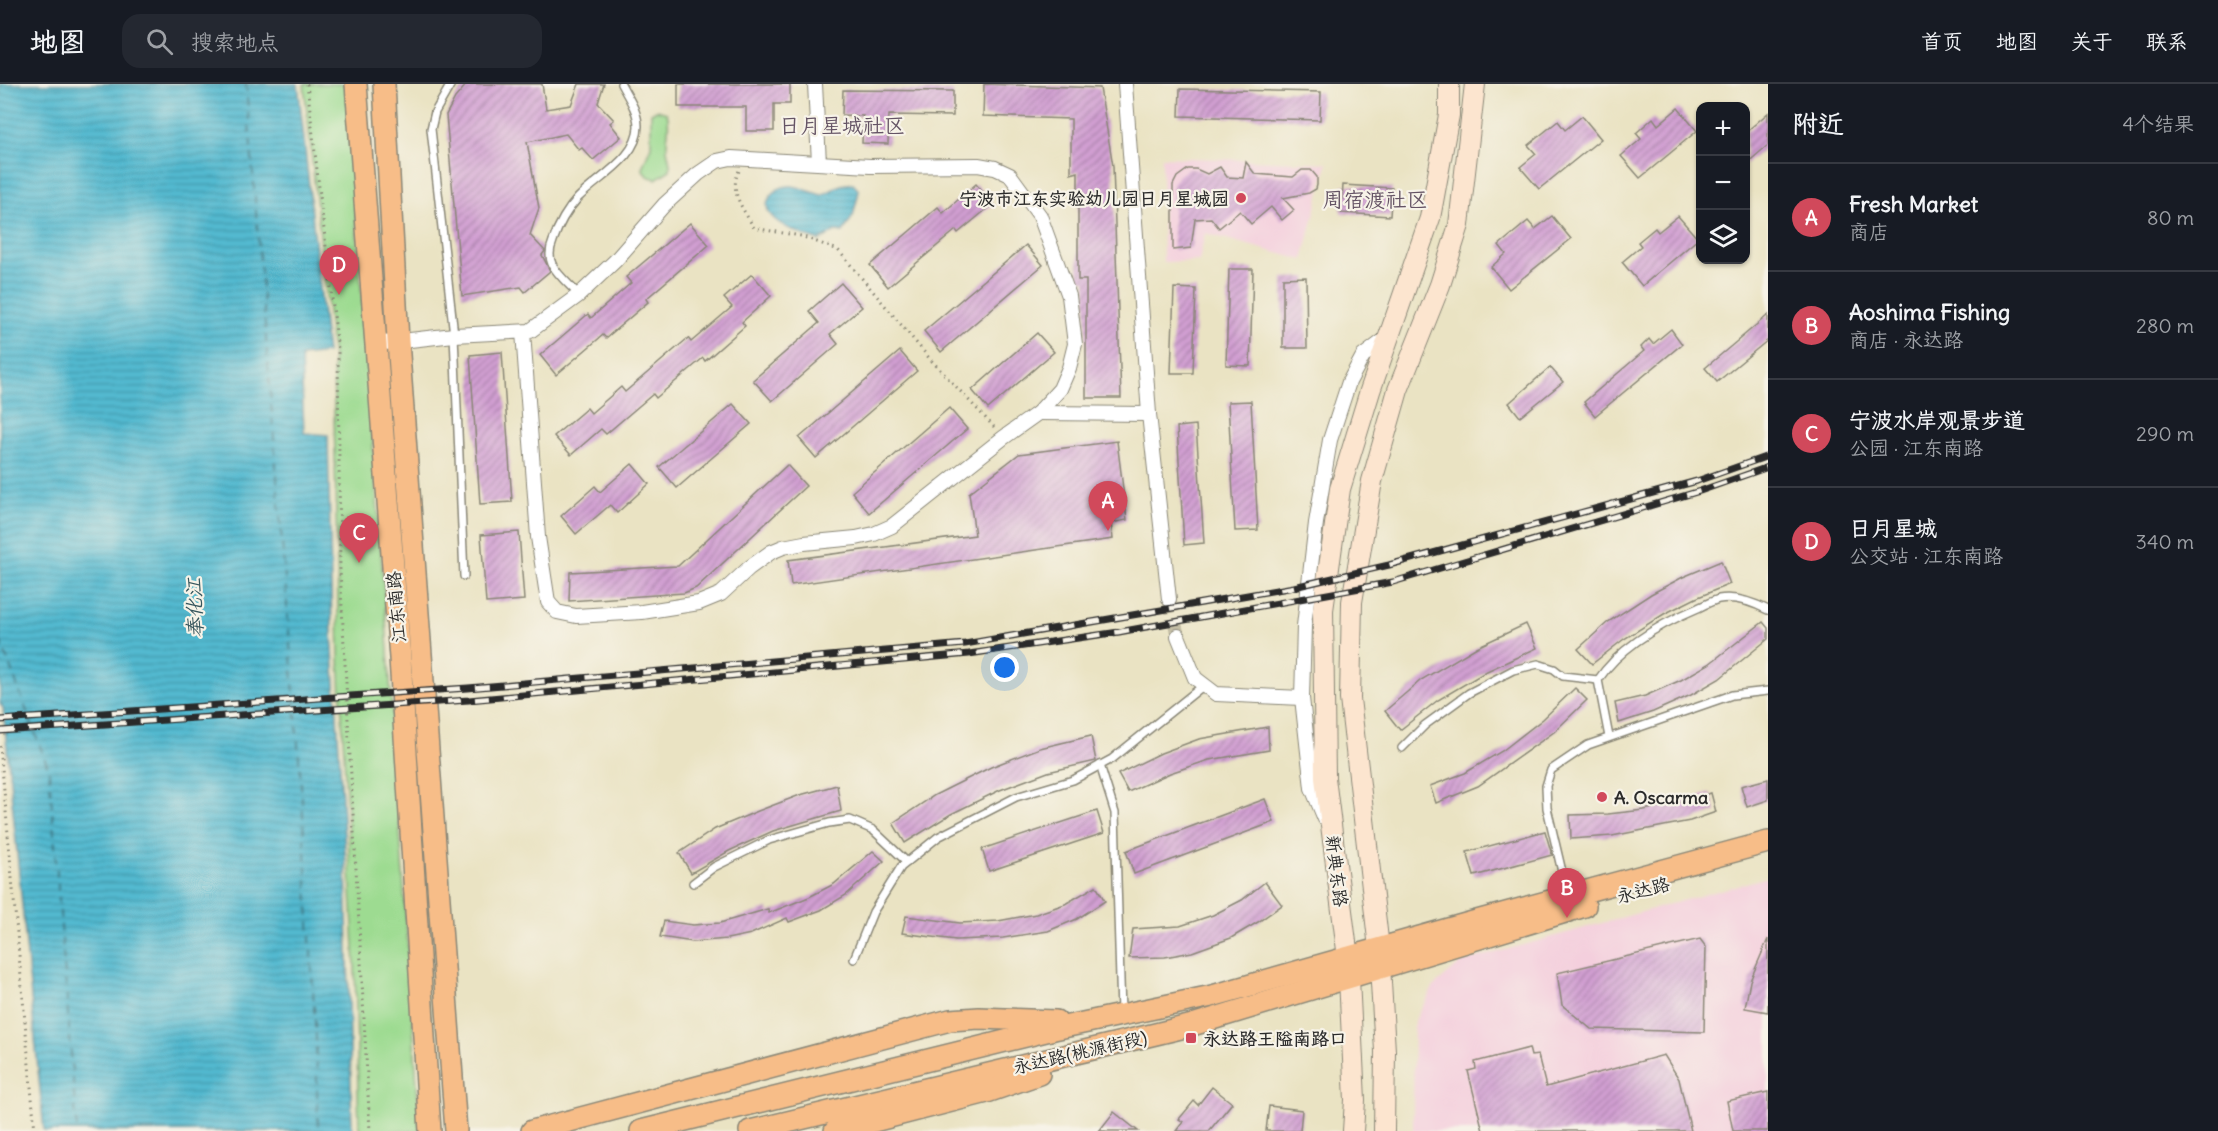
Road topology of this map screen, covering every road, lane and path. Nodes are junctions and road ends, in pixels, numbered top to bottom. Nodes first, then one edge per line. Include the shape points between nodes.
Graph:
1 (308, 84) edge
2 (356, 84) edge
3 (384, 84) edge
4 (451, 84) edge
5 (621, 84) edge
6 (815, 84) edge
7 (1125, 84) edge
8 (1449, 84) edge
9 (1475, 84) edge
10 (746, 158) junction
11 (819, 163) junction
12 (579, 295) junction
13 (523, 332) junction
14 (454, 335) junction
15 (1390, 335) junction
16 (398, 341) junction
17 (375, 344) junction
18 (1038, 413) junction
19 (1149, 414) junction
20 (1003, 438) junction
21 (464, 576) dead end
22 (1169, 599) tunnel mouth
23 (1768, 610) edge
24 (1178, 636) tunnel mouth
25 (1598, 680) junction
26 (1204, 685) junction
27 (1768, 691) edge
28 (1302, 698) junction
29 (1609, 737) junction
30 (0, 746) edge
31 (1402, 748) dead end
32 (1100, 765) junction
33 (1333, 837) junction
34 (1768, 842) edge
35 (1768, 855) edge
36 (907, 862) junction
37 (693, 883) dead end
38 (1567, 896) junction
39 (1380, 958) junction
40 (854, 959) dead end
41 (1349, 968) junction
42 (1122, 1014) junction
43 (1084, 1022) junction
44 (1143, 1036) junction
45 (877, 1126) edge
46 (35, 1131) edge
47 (370, 1131) edge
48 (430, 1131) edge
49 (456, 1131) edge
50 (531, 1131) edge
51 (641, 1131) edge
52 (750, 1131) edge
53 (835, 1131) edge
54 (1353, 1131) edge
55 (1384, 1131) edge

1 - 47 path via 338,349 340,570
2 - 17 main road, 江东南路
3 - 16 main road, 江东南路
4 - 14 lane via 435,112 431,129
5 - 12 lane via 637,115 634,143 566,213 550,250 551,264
6 - 11 street
7 - 19 street
8 - 15 main road, 新典东路 via 1449,116 1430,218
9 - 39 main road via 1459,225 1398,390 1372,481 1352,602 1350,699
10 - 11 street
10 - 12 street via 717,161 698,174
10 - 20 path via 735,178 735,194 754,228 801,236 838,250
11 - 18 street via 978,165 1010,175 1040,216 1069,296 1074,329 1075,344 1060,389
12 - 13 street via 530,331
13 - 14 street
13 - 20 street via 538,537 548,602 557,612 576,616 642,612 699,603 721,594 749,568 783,547 874,534 892,526
14 - 16 street
14 - 21 lane
15 - 28 street via 1363,356 1349,382 1330,440 1304,626
15 - 33 main road, 新典东路 via 1340,489 1323,610 1325,778
16 - 17 street
16 - 49 main road, 江东南路
17 - 48 main road, 江东南路 via 400,658
18 - 19 street
18 - 20 street
19 - 22 street
23 - 25 lane via 1738,599 1719,599 1675,618 1635,642 1607,666
24 - 26 street via 1195,678
25 - 29 lane
25 - 31 lane via 1563,676 1538,664 1513,670 1469,693 1425,725
26 - 28 street via 1216,694
26 - 32 lane
27 - 29 lane via 1732,695
28 - 33 street via 1312,788
29 - 38 lane via 1588,745 1551,770 1546,786 1547,808
30 - 46 path
32 - 36 lane via 1073,780 1016,796 938,837
32 - 42 lane via 1115,813
33 - 41 main road, 新典东路
34 - 38 main road, 永达路
35 - 39 main road, 永达路
36 - 37 lane via 873,830 850,820 769,840 714,867
36 - 40 lane via 873,912
38 - 39 main road, 永达路
39 - 41 main road, 永达路(桃源街段)
39 - 55 main road
41 - 42 main road, 永达路(桃源街段)
41 - 44 main road, 永达路(桃源街段) via 1189,1026
41 - 54 main road, 新典东路
42 - 43 main road, 永达路(桃源街段)
43 - 50 main road via 950,1020
43 - 51 main road, 永达路(桃源街段)
44 - 45 main road via 987,1092
44 - 52 main road, 永达路(桃源街段)
45 - 53 main road

